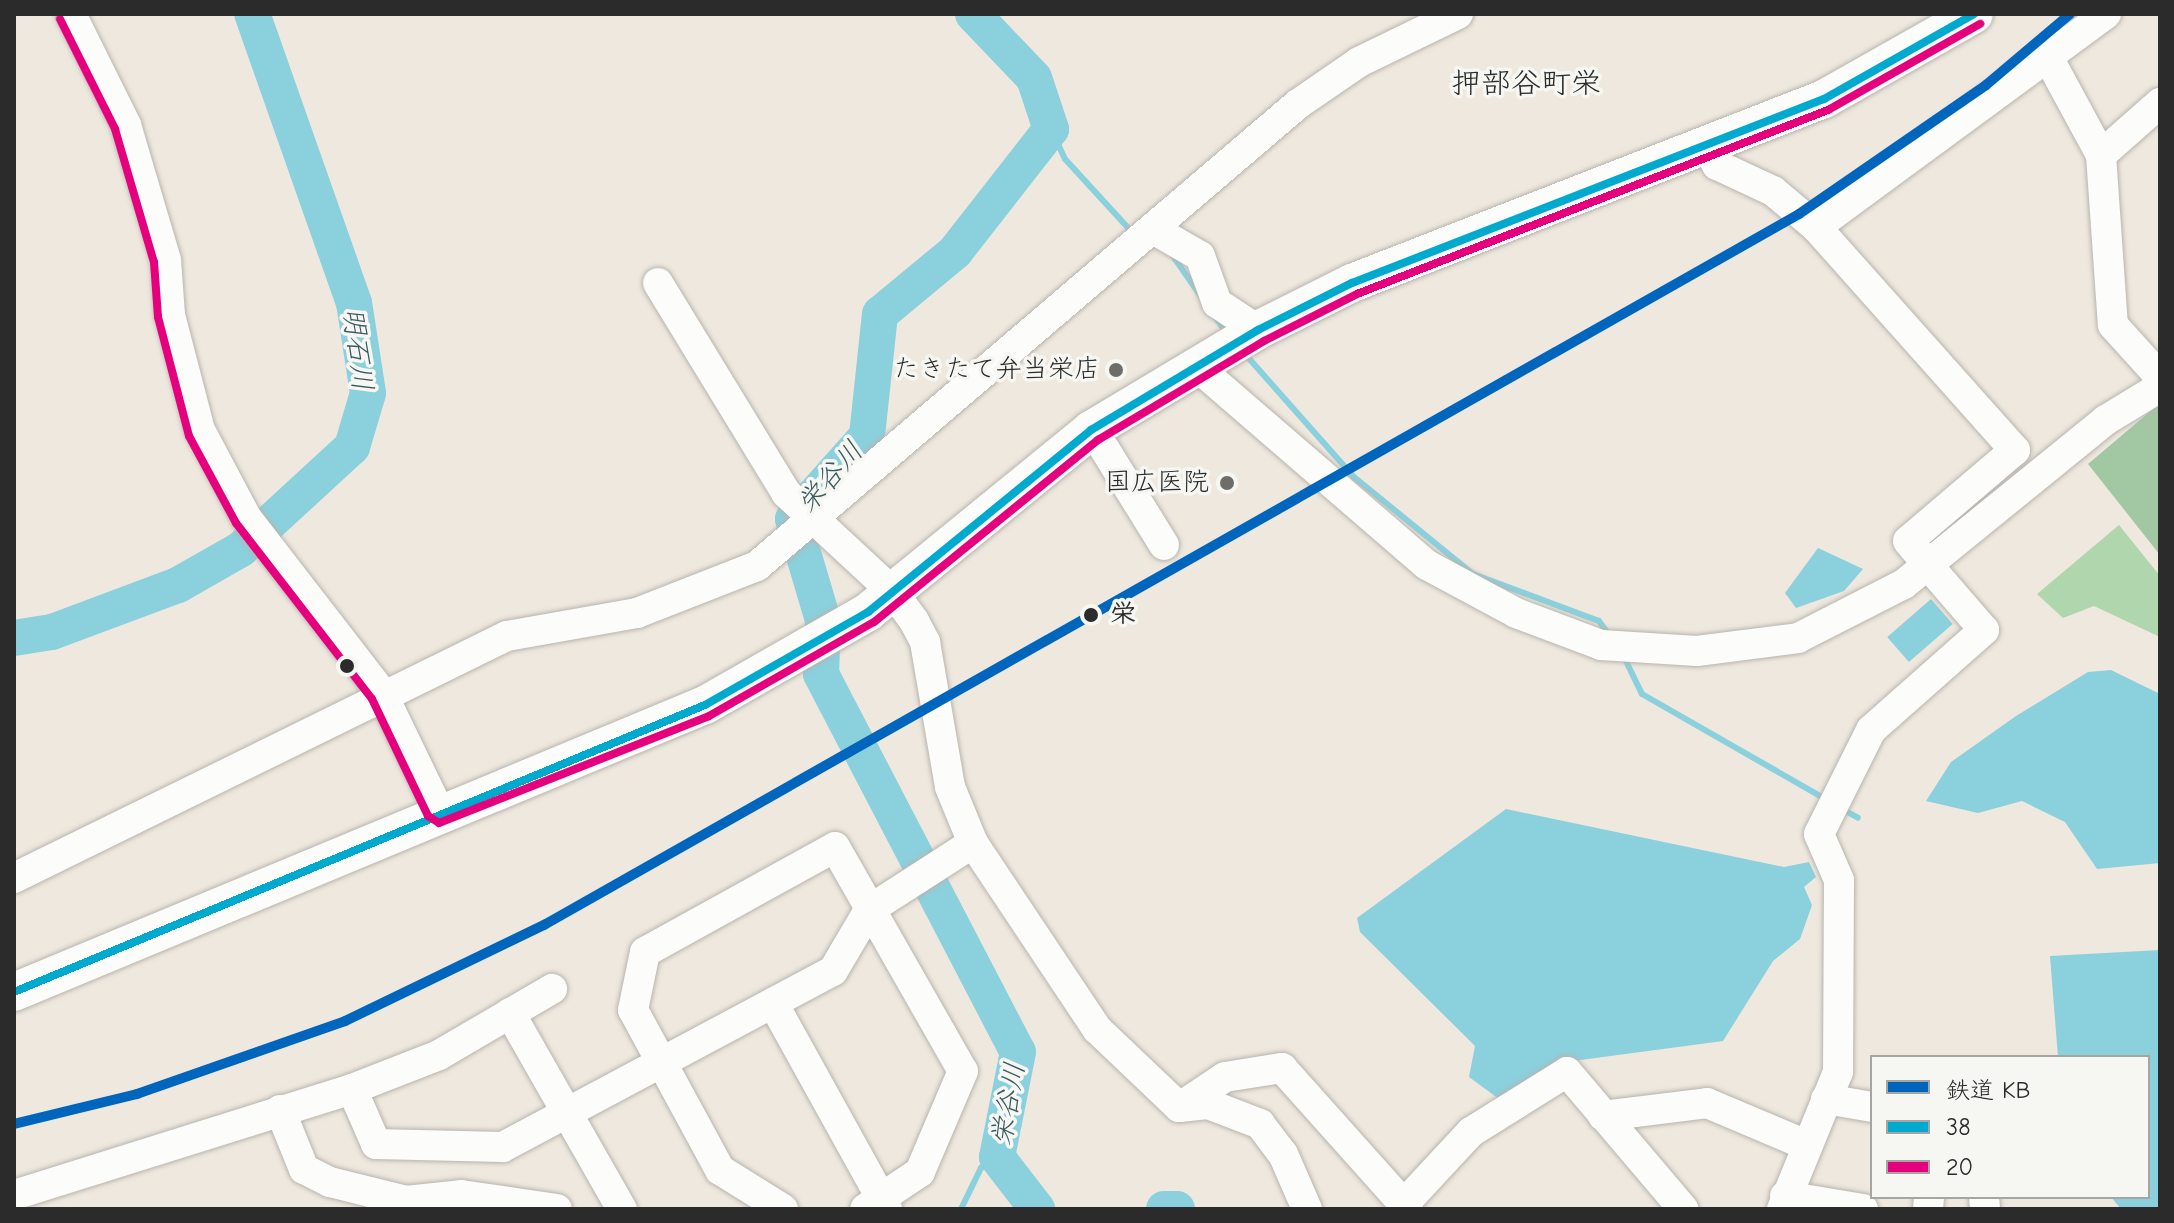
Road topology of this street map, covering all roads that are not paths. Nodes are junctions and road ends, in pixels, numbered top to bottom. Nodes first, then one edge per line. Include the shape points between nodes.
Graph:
1 (71, 14) edge
2 (1458, 14) edge
3 (1974, 14) edge
4 (2106, 14) edge
5 (2050, 61) junction
6 (2160, 103) edge
7 (1706, 146) junction
8 (2101, 155) junction
9 (1816, 227) junction
10 (1141, 238) junction
11 (658, 283) dead end
12 (1232, 345) junction
13 (2160, 377) edge
14 (2160, 387) edge
15 (1104, 448) dead end
16 (804, 520) junction
17 (1164, 545) dead end
18 (1930, 568) junction
19 (893, 592) junction
20 (382, 693) junction
21 (439, 811) junction
22 (973, 843) junction
23 (14, 878) edge
24 (869, 910) junction
25 (552, 989) dead end
26 (14, 992) edge
27 (773, 1003) junction
28 (510, 1013) junction
29 (660, 1064) junction
30 (352, 1089) junction
31 (1826, 1099) junction
32 (1179, 1107) junction
33 (1870, 1107) edge
34 (280, 1110) junction
35 (568, 1113) junction
36 (1603, 1116) junction
37 (1804, 1144) junction
38 (14, 1195) edge
39 (1784, 1202) edge
40 (399, 1204) edge
41 (878, 1205) edge
42 (1406, 1206) edge
43 (557, 1209) edge
44 (622, 1209) edge
45 (783, 1209) edge
46 (1307, 1209) edge
47 (1683, 1209) edge
48 (1863, 1209) edge

1 - 20 street via 126,125 166,260 170,315 200,430 246,517
2 - 10 street via 1359,62 1298,104
3 - 7 main road via 1824,99
4 - 5 street
5 - 8 street
5 - 9 street
6 - 8 street
7 - 9 street via 1717,165 1773,191
7 - 12 main road via 1352,283
8 - 13 street via 2113,325
9 - 18 street via 2015,450 1908,541
10 - 12 street via 1200,256
10 - 16 street
11 - 16 street
12 - 18 street via 1427,565 1516,613 1601,645 1697,651 1798,638
12 - 19 main road via 1091,430
14 - 18 street via 2106,420
15 - 17 street
16 - 19 street
16 - 20 street via 757,566 637,613 507,636
18 - 31 street via 1984,630 1871,730 1819,834 1833,867 1838,1072
19 - 21 main road via 705,705
19 - 22 street via 925,642 950,787
20 - 21 street
20 - 23 street
21 - 26 main road
22 - 24 street
22 - 32 street via 1097,1029
24 - 27 street via 833,971
24 - 29 street via 835,847 645,952 633,1010
24 - 41 street via 963,1071 920,1172
25 - 28 street
27 - 29 street
27 - 41 street
28 - 30 street via 439,1055
28 - 35 street
29 - 35 street
29 - 45 street via 720,1170
30 - 34 street
30 - 35 street via 376,1144 503,1147
31 - 33 street
31 - 37 street
32 - 42 street via 1225,1077 1282,1068
32 - 46 street via 1208,1104 1260,1124 1283,1154
34 - 38 street
34 - 40 street via 304,1169
35 - 44 street
36 - 37 street via 1707,1103
36 - 42 street via 1567,1072 1471,1132
36 - 47 street
37 - 39 street
39 - 48 street
40 - 43 street via 461,1195

